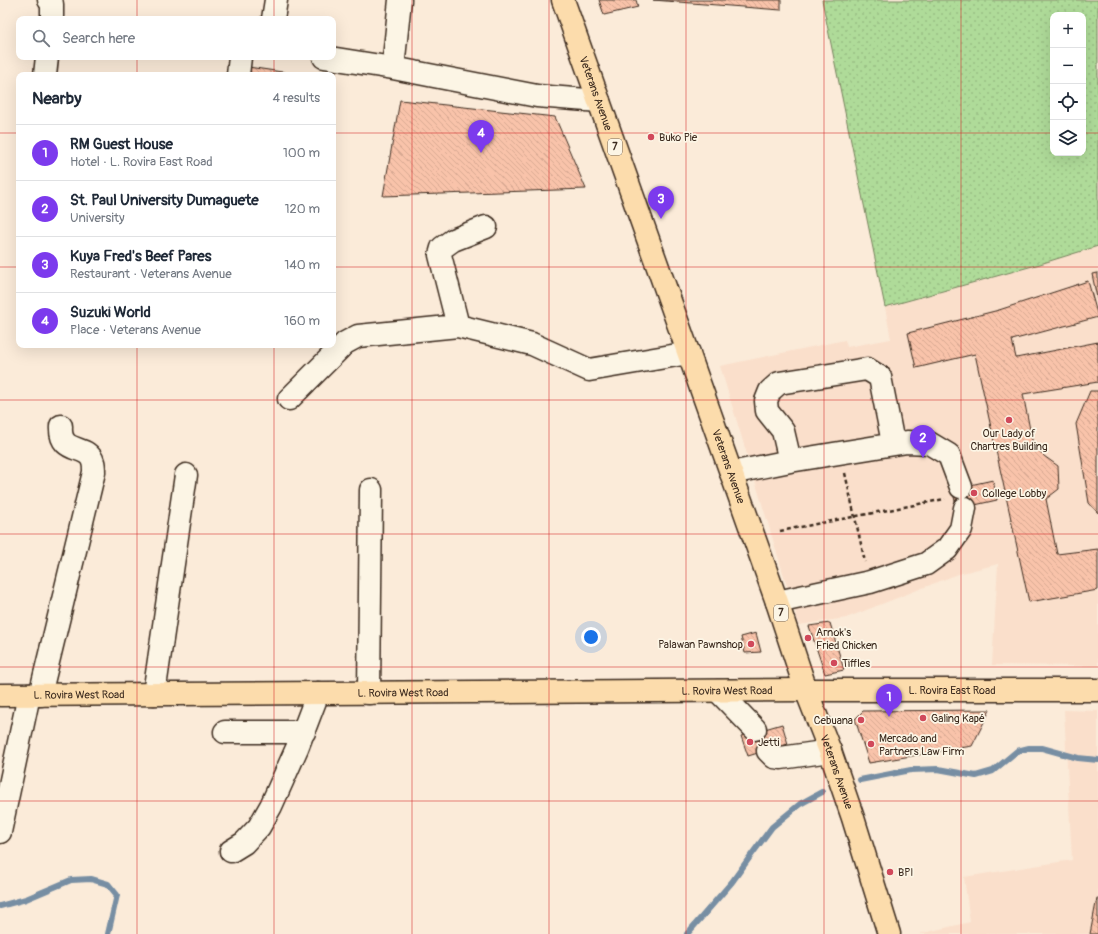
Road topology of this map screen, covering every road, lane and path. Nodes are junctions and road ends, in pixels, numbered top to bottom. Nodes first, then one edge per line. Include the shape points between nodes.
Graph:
1 (49, 0) edge
2 (276, 0) edge
3 (400, 0) edge
4 (563, 0) edge
5 (52, 16) edge
6 (273, 16) edge
7 (336, 59) edge
8 (47, 60) edge
9 (240, 60) edge
10 (393, 68) junction
11 (45, 72) edge
12 (238, 72) edge
13 (599, 100) junction
14 (486, 227) dead end
15 (458, 326) junction
16 (689, 352) junction
17 (289, 399) dead end
18 (61, 426) dead end
19 (893, 443) junction
20 (840, 453) junction
21 (790, 461) junction
22 (732, 473) junction
23 (186, 475) dead end
24 (371, 490) dead end
25 (957, 498) junction
26 (855, 516) junction
27 (780, 531) dead end
28 (870, 582) junction
29 (777, 602) junction
30 (806, 690) junction
31 (1098, 690) edge
32 (718, 691) junction
33 (318, 693) junction
34 (369, 693) junction
35 (154, 694) junction
36 (0, 695) edge
37 (34, 695) junction
38 (755, 729) dead end
39 (225, 732) dead end
40 (304, 732) junction
41 (768, 751) dead end
42 (830, 751) junction
43 (0, 832) edge
44 (231, 851) dead end
45 (889, 934) edge

1 - 5 street via 52,4
2 - 6 street
3 - 10 street
4 - 13 main road, Veterans Avenue / 7
7 - 10 street
8 - 11 street
9 - 12 street
10 - 13 street via 537,96
13 - 16 main road, Veterans Avenue / 7
14 - 15 street via 453,240 442,248 440,255
15 - 16 street via 532,344 589,370
15 - 17 street via 358,336 345,343
16 - 22 main road, Veterans Avenue / 7
18 - 37 street via 64,441 70,447 85,451 93,462 94,472
19 - 20 street
19 - 21 street via 880,377 867,369 779,383 770,391 766,400 767,411 783,431
19 - 25 street via 928,443 949,455
20 - 21 street
20 - 26 path
21 - 22 street
22 - 29 main road, Veterans Avenue / 7
23 - 35 street
24 - 34 street
25 - 26 path
25 - 28 street via 961,529 947,549 926,564
26 - 27 path
26 - 28 path
28 - 29 street
29 - 30 main road, Veterans Avenue / 7
30 - 31 main road, L. Rovira East Road
30 - 32 main road, L. Rovira West Road
30 - 42 main road, Veterans Avenue / 7
32 - 34 main road, L. Rovira West Road
32 - 38 street
33 - 34 main road, L. Rovira West Road
33 - 35 main road, L. Rovira West Road
33 - 40 street
35 - 37 main road, L. Rovira West Road
36 - 37 main road, L. Rovira West Road
37 - 43 street
39 - 40 street
40 - 44 street via 259,827 244,843
41 - 42 street via 774,757 781,758
42 - 45 main road, Veterans Avenue / 7

